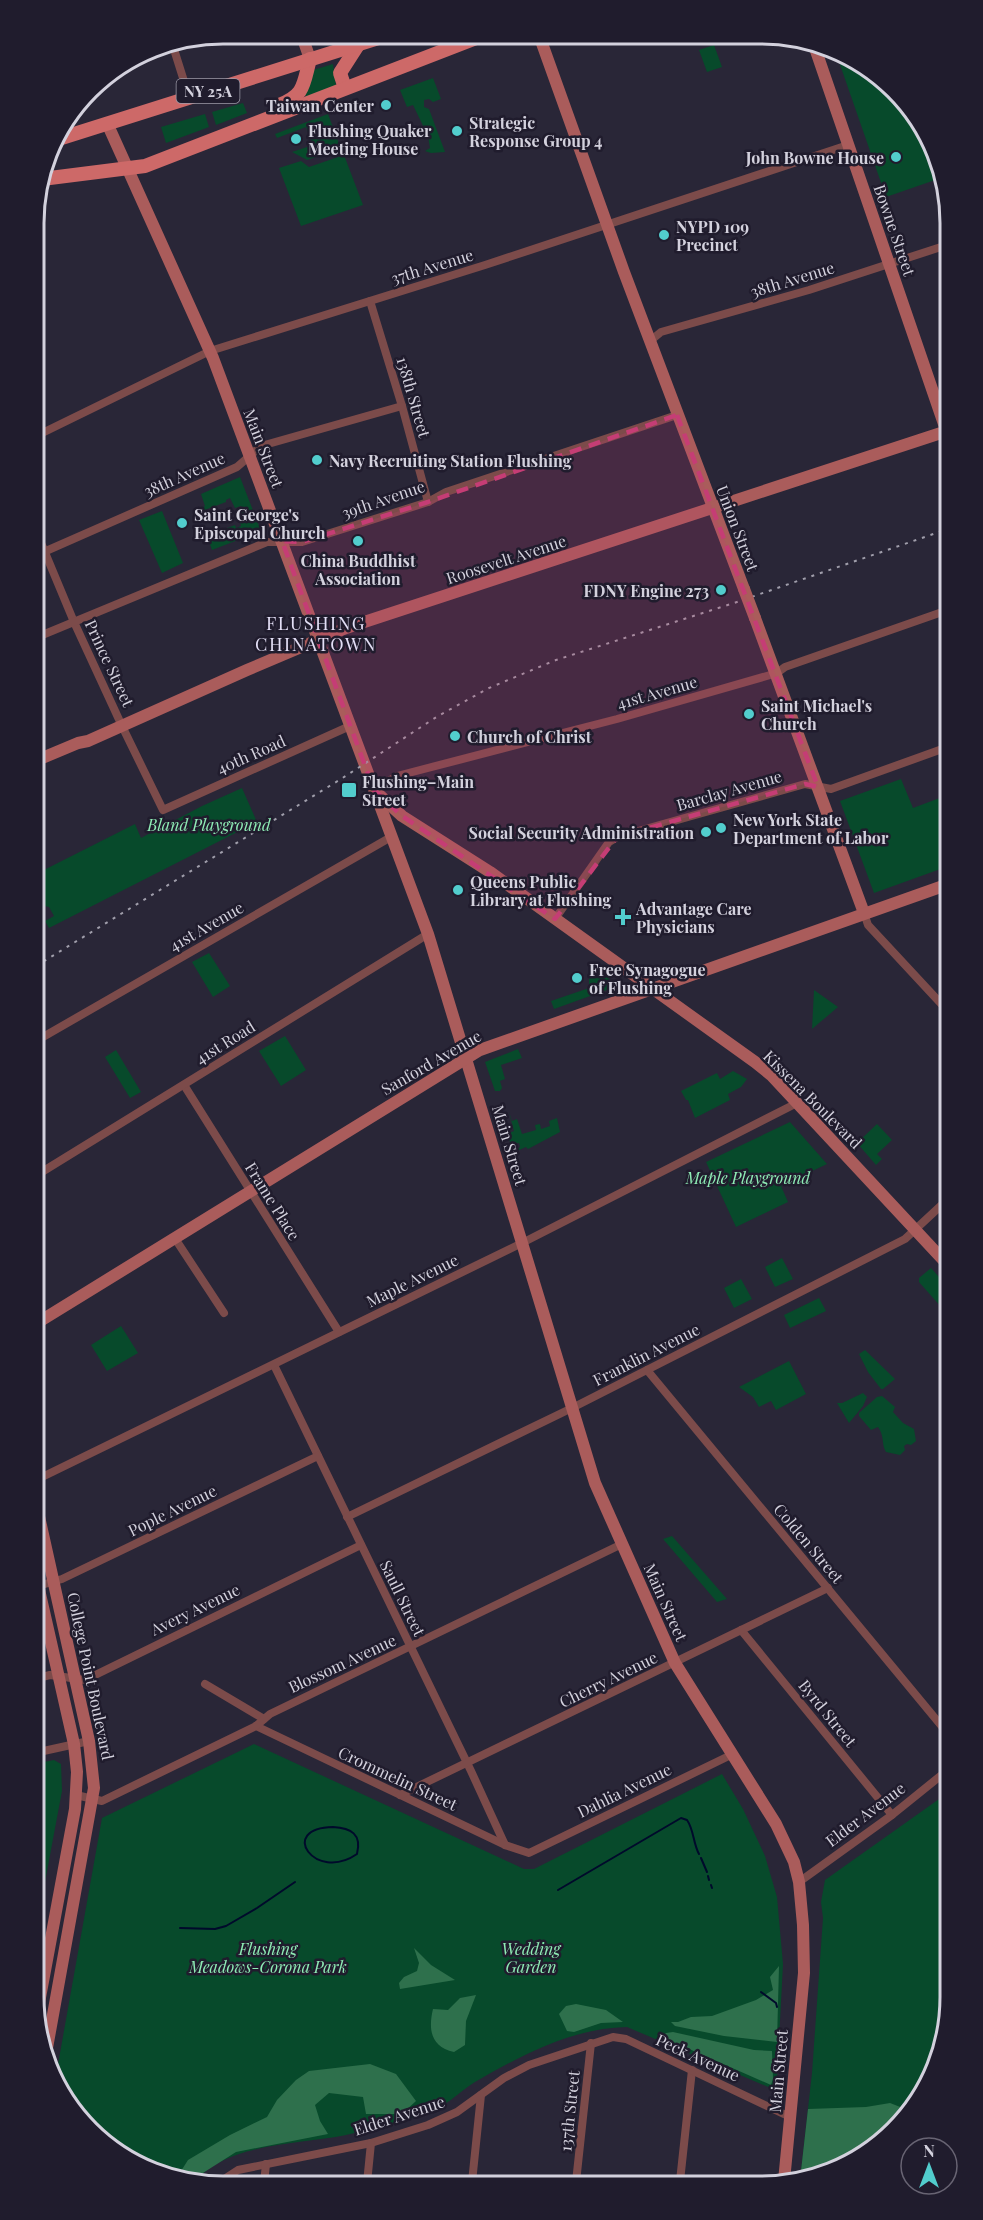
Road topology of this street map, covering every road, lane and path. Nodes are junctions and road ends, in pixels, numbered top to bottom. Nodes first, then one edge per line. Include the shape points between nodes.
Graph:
1 (305, 44) edge
2 (361, 44) edge
3 (460, 44) edge
4 (542, 44) edge
5 (358, 45) junction
6 (174, 51) edge
7 (817, 53) edge
8 (310, 59) junction
9 (275, 70) junction
10 (303, 85) junction
11 (345, 88) junction
12 (189, 97) junction
13 (265, 120) junction
14 (107, 123) junction
15 (67, 135) edge
16 (849, 145) junction
17 (127, 168) junction
18 (50, 178) edge
19 (607, 224) junction
20 (940, 247) edge
21 (889, 265) junction
22 (370, 300) junction
23 (650, 342) junction
24 (210, 351) junction
25 (402, 406) junction
26 (940, 412) edge
27 (677, 415) junction
28 (44, 431) edge
29 (940, 433) edge
30 (250, 456) junction
31 (428, 502) junction
32 (714, 508) junction
33 (282, 541) junction
34 (44, 547) edge
35 (46, 551) junction
36 (940, 613) edge
37 (74, 622) junction
38 (44, 634) edge
39 (318, 639) junction
40 (777, 673) junction
41 (122, 726) junction
42 (350, 726) junction
43 (88, 741) junction
44 (940, 750) edge
45 (44, 757) edge
46 (44, 765) edge
47 (818, 787) junction
48 (374, 790) junction
49 (163, 810) joint
50 (391, 837) junction
51 (940, 887) edge
52 (864, 913) junction
53 (555, 919) junction
54 (428, 934) junction
55 (652, 988) junction
56 (940, 1002) edge
57 (44, 1036) edge
58 (466, 1058) junction
59 (184, 1085) junction
60 (797, 1103) junction
61 (44, 1171) edge
62 (249, 1191) junction
63 (939, 1207) edge
64 (915, 1229) junction
65 (174, 1237) junction
66 (522, 1242) junction
67 (939, 1256) edge
68 (224, 1313) dead end
69 (44, 1319) edge
70 (339, 1332) junction
71 (274, 1365) junction
72 (647, 1370) junction
73 (572, 1408) junction
74 (318, 1456) junction
75 (44, 1476) edge
76 (347, 1517) junction
77 (44, 1538) edge
78 (622, 1544) junction
79 (361, 1545) junction
80 (54, 1581) junction
81 (44, 1584) edge
82 (828, 1588) junction
83 (44, 1611) edge
84 (741, 1630) junction
85 (410, 1648) junction
86 (675, 1663) junction
87 (44, 1676) edge
88 (59, 1677) junction
89 (76, 1679) junction
90 (205, 1684) dead end
91 (264, 1719) junction
92 (939, 1723) edge
93 (256, 1726) junction
94 (89, 1741) junction
95 (74, 1744) junction
96 (44, 1751) edge
97 (733, 1754) junction
98 (468, 1764) junction
99 (939, 1777) edge
100 (76, 1795) junction
101 (400, 1796) junction
102 (93, 1799) junction
103 (892, 1815) junction
104 (505, 1845) junction
105 (529, 1853) joint
106 (799, 1882) junction
107 (44, 1975) edge
108 (49, 2038) edge
109 (591, 2043) junction
110 (692, 2070) junction
111 (481, 2095) junction
112 (790, 2117) junction
113 (371, 2143) junction
114 (266, 2164) junction
115 (785, 2175) edge
116 (228, 2176) edge
117 (265, 2176) edge
118 (368, 2176) edge
119 (473, 2176) edge
120 (577, 2176) edge
121 (681, 2176) edge

1 - 8 main road
2 - 5 main road, NY 25A
3 - 11 main road, NY 25A
4 - 19 main road, Union Street
5 - 8 main road, NY 25A
5 - 11 main road via 340,73
6 - 12 street
7 - 16 main road, Bowne Street
8 - 9 main road, NY 25A
8 - 10 main road
9 - 10 main road
9 - 12 main road, NY 25A
10 - 13 main road via 297,96 265,112
11 - 13 main road, NY 25A
12 - 14 main road, NY 25A
13 - 17 main road, NY 25A via 145,166
14 - 15 main road, NY 25A
14 - 17 main road, Main Street
16 - 19 street, 37th Avenue
16 - 21 main road, Bowne Street
17 - 18 main road, NY 25A
17 - 24 main road, Main Street
19 - 22 street, 37th Avenue
19 - 23 main road, Union Street
20 - 21 street, 38th Avenue
21 - 23 street, 38th Avenue via 661,332
21 - 26 main road, Bowne Street
22 - 24 street, 37th Avenue
22 - 25 street, 138th Street
23 - 27 main road, Union Street
24 - 28 street, 37th Avenue
24 - 30 main road, Main Street
25 - 30 street, 38th Avenue via 261,446
25 - 31 street, 138th Street
27 - 31 street, 39th Avenue via 446,492
27 - 32 main road, Union Street
29 - 32 main road, Roosevelt Avenue
30 - 33 main road, Main Street
30 - 35 street, 38th Avenue via 237,467
31 - 33 street, 39th Avenue via 302,542
32 - 39 main road, Roosevelt Avenue
32 - 40 main road, Union Street, bridge
33 - 37 street, 39th Avenue via 267,542
33 - 39 main road, Main Street
34 - 35 street, Prince Street
35 - 37 street, Prince Street
36 - 40 street, 41st Avenue
37 - 38 street, 39th Avenue
37 - 41 street, Prince Street
39 - 41 main road, Roosevelt Avenue
39 - 42 main road, Main Street
40 - 47 main road, Union Street
40 - 48 street, 41st Avenue via 397,776
41 - 43 main road, Roosevelt Avenue
41 - 49 street, Prince Street
42 - 48 main road, Main Street
42 - 49 street, 40th Road
43 - 45 main road, Roosevelt Avenue
43 - 46 main road, Roosevelt Avenue
44 - 47 street, Barclay Avenue via 831,789
47 - 52 main road, Union Street
47 - 53 street, Barclay Avenue via 805,784 617,837 609,842
48 - 50 main road, Main Street
48 - 53 main road, Kissena Boulevard via 402,816
50 - 54 main road, Main Street
50 - 57 street, 41st Avenue
51 - 52 main road, Sanford Avenue
52 - 55 main road, Sanford Avenue
52 - 56 street, Union Street via 868,925
53 - 55 main road, Kissena Boulevard
54 - 58 main road, Main Street
54 - 59 street, 41st Road
55 - 58 main road, Sanford Avenue
55 - 60 main road, Kissena Boulevard via 755,1062
58 - 62 main road, Sanford Avenue
58 - 66 main road, Main Street
59 - 61 street, 41st Road
59 - 62 street, Frame Place
60 - 64 main road, Kissena Boulevard
60 - 66 street, Maple Avenue
62 - 65 main road, Sanford Avenue
62 - 70 street, Frame Place
63 - 64 street, Franklin Avenue
64 - 67 main road, Kissena Boulevard
64 - 72 street, Franklin Avenue via 905,1239
65 - 68 street
65 - 69 main road, Sanford Avenue
66 - 70 street, Maple Avenue
66 - 73 main road, Main Street
70 - 71 street, Maple Avenue
71 - 74 street, Saull Street
71 - 75 street, Maple Avenue
72 - 73 street, Franklin Avenue
72 - 82 street, Colden Street
73 - 76 street, Franklin Avenue
73 - 78 main road, Main Street via 595,1483
74 - 76 street, Saull Street
74 - 80 street, Pople Avenue
76 - 79 street, Saull Street
77 - 80 main road, College Point Boulevard
78 - 85 street, Blossom Avenue
78 - 86 main road, Main Street
79 - 85 street, Saull Street
79 - 89 street, Avery Avenue via 85,1680
80 - 81 street, Pople Avenue
80 - 89 main road, College Point Boulevard
82 - 84 street, Cherry Avenue
82 - 92 street, Colden Street
83 - 88 main road, College Point Boulevard
84 - 86 street, Cherry Avenue
84 - 103 street, Byrd Street
85 - 91 street, Blossom Avenue
85 - 98 street, Saull Street
86 - 97 main road, Main Street
86 - 98 street, Cherry Avenue
87 - 88 street, Avery Avenue
88 - 89 street, Avery Avenue
88 - 95 main road, College Point Boulevard
89 - 94 main road, College Point Boulevard
90 - 91 street
91 - 93 street, Blossom Avenue
93 - 101 street, Crommelin Street
93 - 102 street, Blossom Avenue via 102,1801
94 - 95 street
94 - 102 main road, College Point Boulevard
95 - 96 street
95 - 100 main road, College Point Boulevard
97 - 105 street, Dahlia Avenue
97 - 106 main road, Main Street via 784,1838
98 - 101 street, Cherry Avenue
98 - 104 street, Saull Street
99 - 103 street, Elder Avenue
100 - 102 street, Blossom Avenue
100 - 107 main road, College Point Boulevard
101 - 104 street, Crommelin Street
102 - 108 main road, College Point Boulevard
103 - 106 street, Elder Avenue
104 - 105 street, Crommelin Street
106 - 112 main road, Main Street via 804,1973
109 - 110 street, Peck Avenue via 613,2037 626,2040
109 - 111 street, Elder Avenue via 529,2065
109 - 120 street, 137th Street
110 - 112 street, Peck Avenue
110 - 121 street
111 - 113 street, Elder Avenue via 428,2125
111 - 119 street
112 - 115 main road, Main Street
113 - 114 street, Elder Avenue
113 - 118 street
114 - 116 street, Elder Avenue via 237,2170
114 - 117 street

